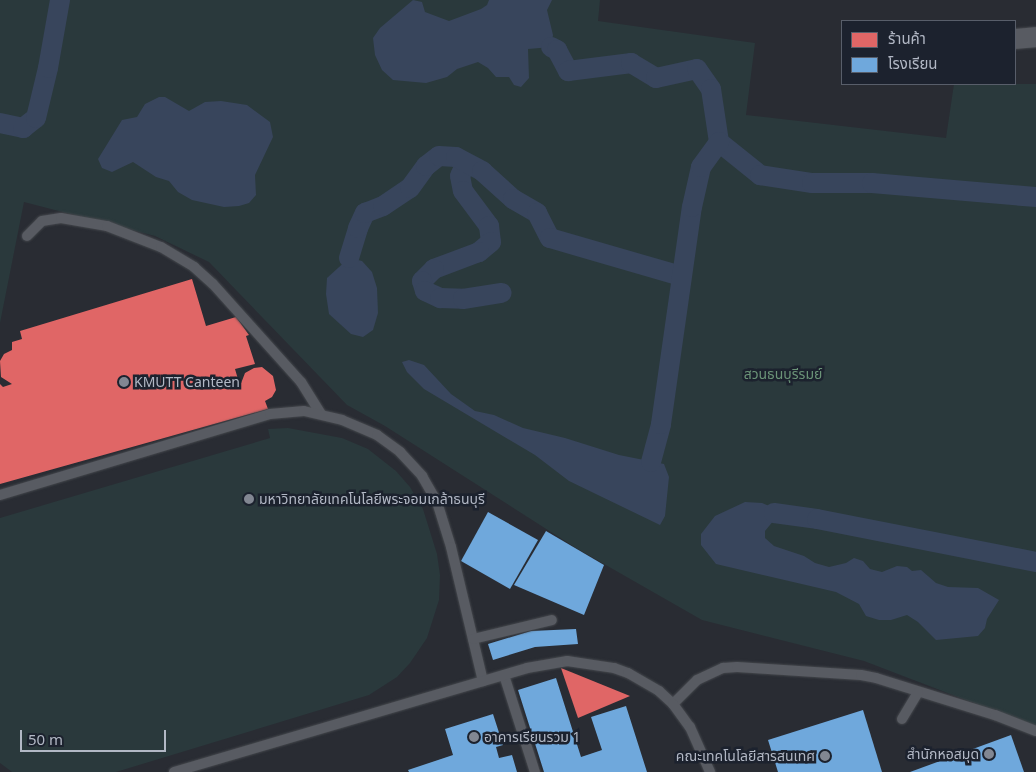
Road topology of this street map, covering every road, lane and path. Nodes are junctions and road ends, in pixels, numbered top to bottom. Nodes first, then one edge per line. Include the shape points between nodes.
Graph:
1 (1036, 38) edge
2 (1016, 39) edge
3 (27, 236) dead end
4 (322, 414) junction
5 (0, 495) edge
6 (552, 620) dead end
7 (473, 639) junction
8 (504, 674) junction
9 (483, 681) junction
10 (918, 692) junction
11 (673, 704) junction
12 (902, 719) dead end
13 (1036, 731) edge
14 (174, 772) edge
15 (535, 772) edge
16 (710, 772) edge

1 - 2 street
3 - 4 lane via 42,221 61,218 107,226 161,247 214,284 301,382
4 - 5 lane via 304,411 270,414
4 - 7 lane via 377,435 400,452 422,476 442,516
6 - 7 lane
7 - 9 lane
8 - 9 lane
8 - 11 lane via 567,661 585,662 628,673 659,690
8 - 15 lane
9 - 14 lane
10 - 11 lane via 861,675 737,667 723,668 697,680
10 - 12 lane
10 - 13 lane
11 - 16 lane via 690,727

